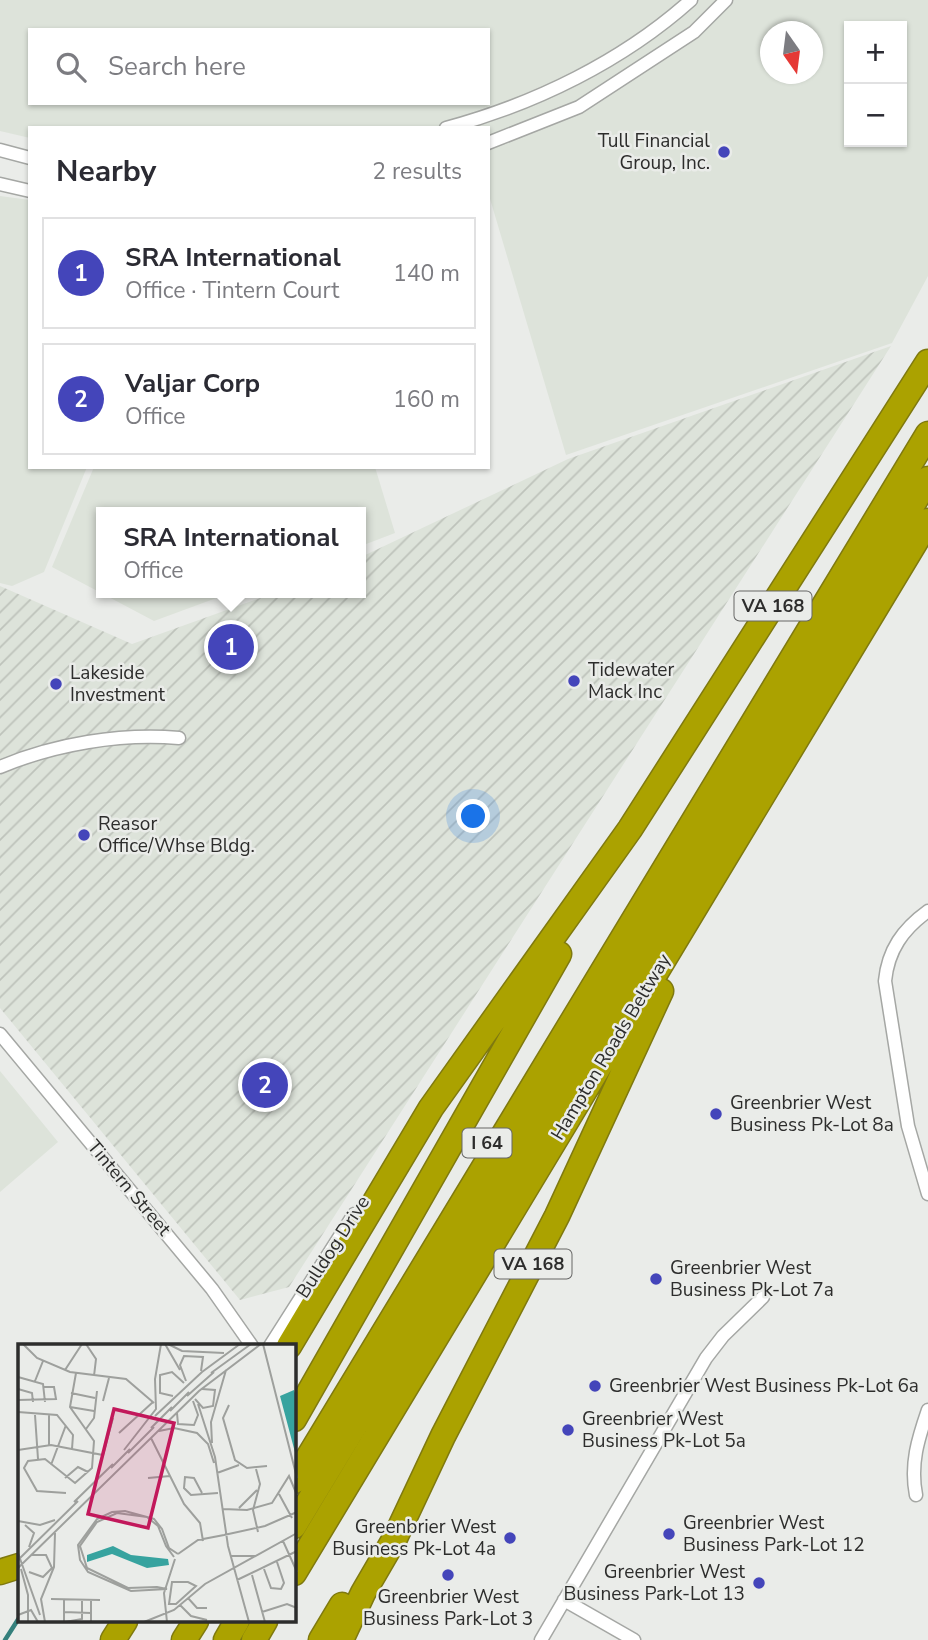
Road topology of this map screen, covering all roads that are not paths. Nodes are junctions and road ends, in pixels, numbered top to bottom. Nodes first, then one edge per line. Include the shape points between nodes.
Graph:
1 (691, 0) edge
2 (726, 0) edge
3 (452, 126) edge
4 (490, 142) edge
5 (0, 150) edge
6 (28, 157) edge
7 (0, 184) edge
8 (28, 191) edge
9 (928, 362) edge
10 (928, 417) edge
11 (928, 434) edge
12 (928, 479) edge
13 (928, 521) edge
14 (180, 738) dead end
15 (0, 767) edge
16 (631, 829) junction
17 (711, 881) junction
18 (928, 911) edge
19 (0, 1034) edge
20 (396, 1149) dead end
21 (928, 1194) edge
22 (763, 1297) dead end
23 (252, 1344) edge
24 (271, 1344) edge
25 (290, 1344) edge
26 (928, 1410) edge
27 (296, 1415) edge
28 (443, 1436) junction
29 (296, 1457) edge
30 (296, 1478) edge
31 (916, 1494) dead end
32 (296, 1523) edge
33 (18, 1566) edge
34 (296, 1570) edge
35 (0, 1572) edge
36 (564, 1600) junction
37 (124, 1622) edge
38 (181, 1622) edge
39 (195, 1622) edge
40 (208, 1622) edge
41 (236, 1622) edge
42 (264, 1622) edge
43 (114, 1640) edge
44 (171, 1640) edge
45 (184, 1640) edge
46 (198, 1640) edge
47 (226, 1640) edge
48 (254, 1640) edge
49 (321, 1640) edge
50 (341, 1640) edge
51 (541, 1640) edge
52 (634, 1640) edge

1 - 3 street via 638,41 561,85
2 - 4 street via 694,32 579,107
5 - 6 street
7 - 8 street
9 - 16 highway, VA 168
10 - 29 highway, I 64
11 - 30 highway
12 - 32 highway
13 - 17 highway, Hampton Roads Beltway / I 64
14 - 15 street via 95,741
16 - 25 highway, VA 168 via 431,1108
16 - 27 highway
17 - 28 highway, VA 168 via 557,1216
17 - 34 highway, Hampton Roads Beltway / I 64
18 - 21 street via 896,943 885,981 908,1126
19 - 23 street, Tintern Street via 212,1289
20 - 24 street, Bulldog Drive
22 - 36 street via 706,1359
26 - 31 street via 916,1445 912,1477
28 - 49 highway
28 - 50 highway, VA 168
33 - 35 highway
36 - 51 street
36 - 52 street
37 - 43 highway
38 - 44 highway
39 - 45 highway
40 - 46 highway
41 - 47 highway
42 - 48 highway

